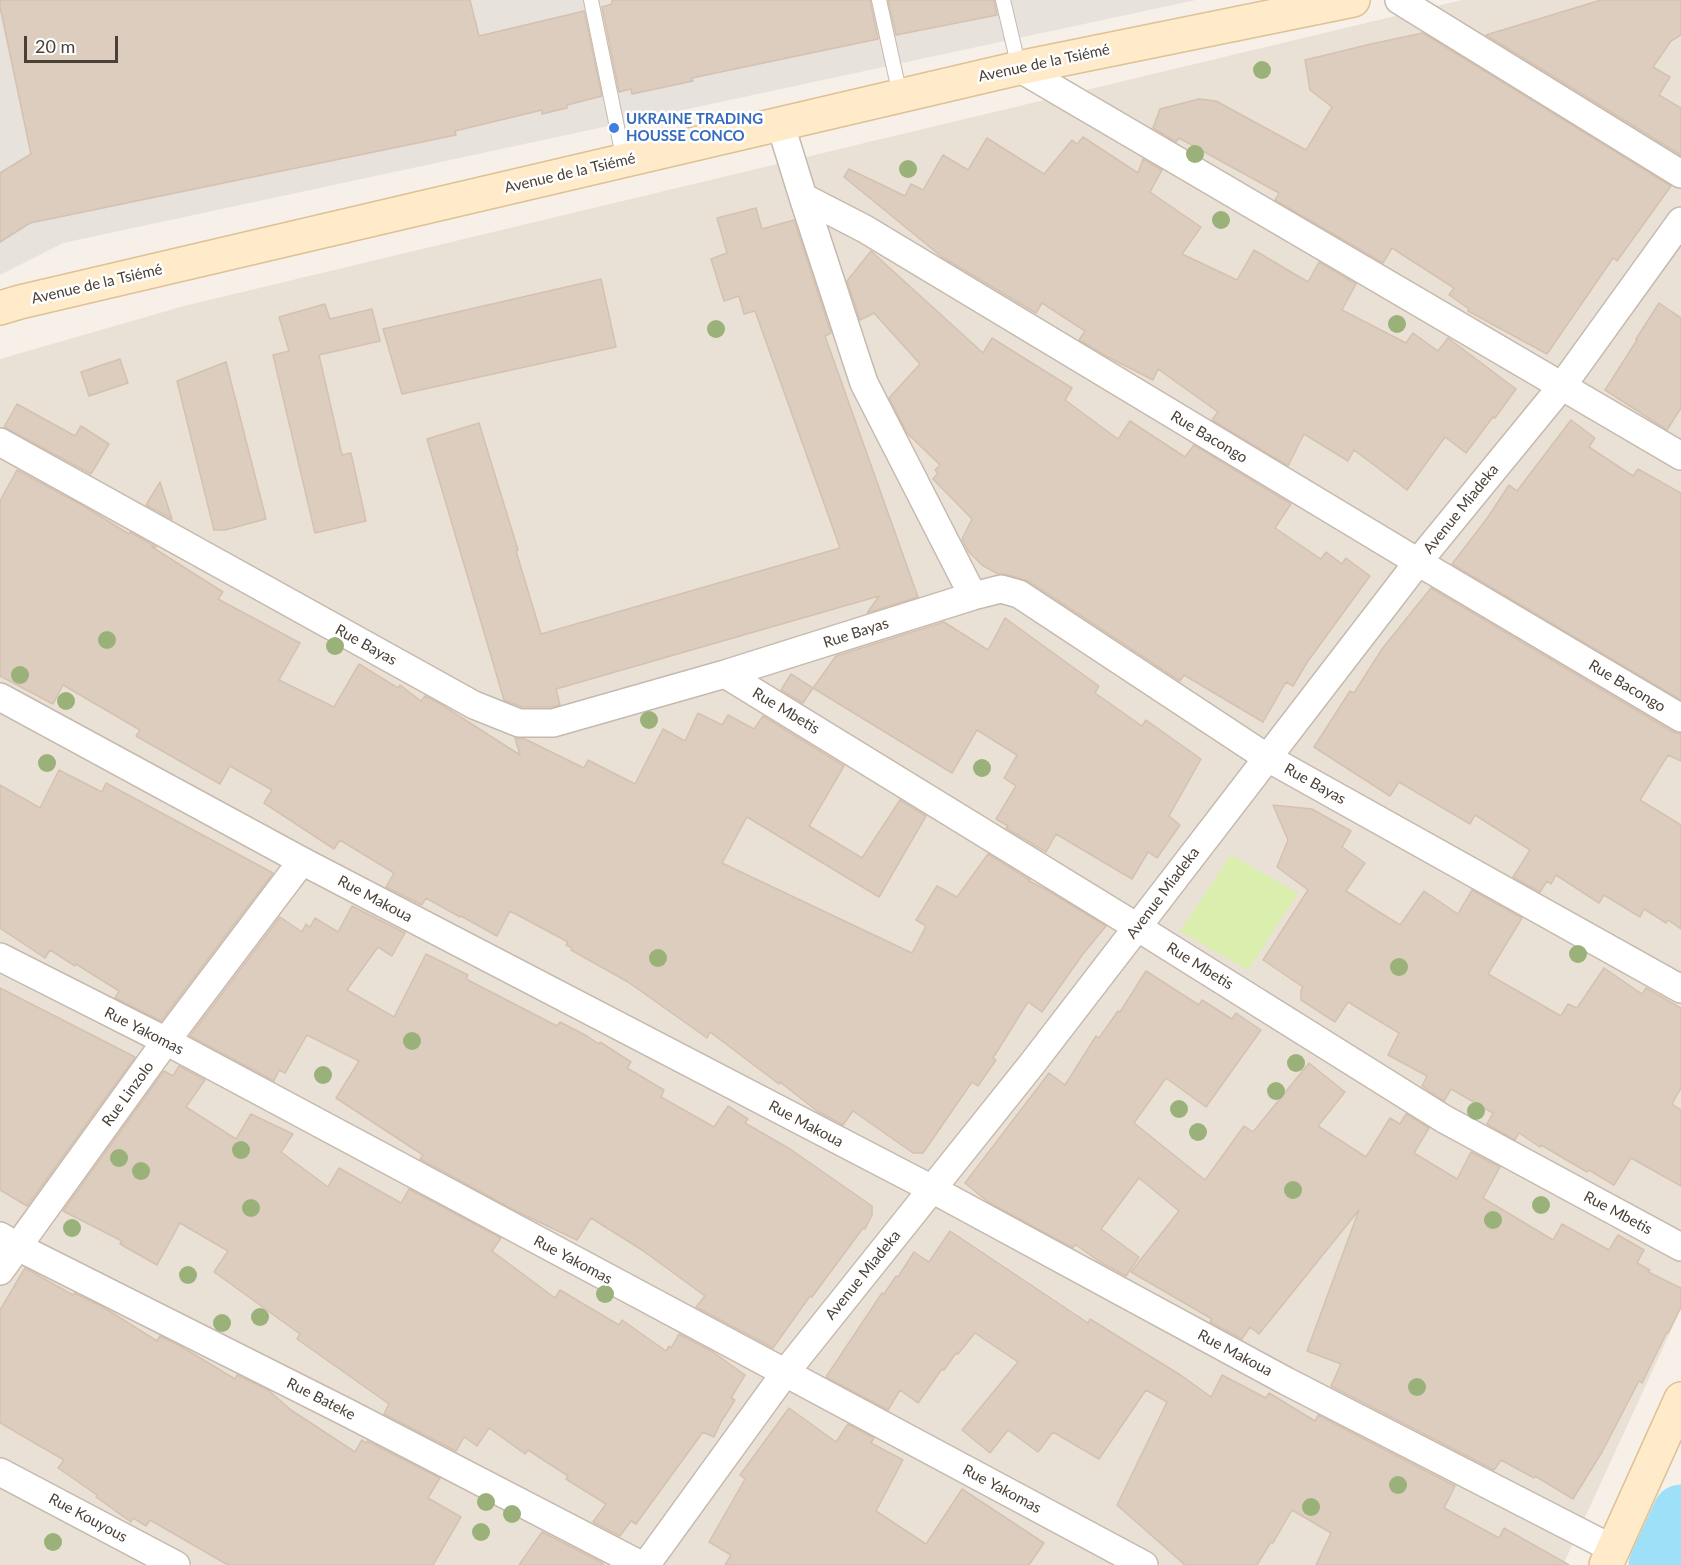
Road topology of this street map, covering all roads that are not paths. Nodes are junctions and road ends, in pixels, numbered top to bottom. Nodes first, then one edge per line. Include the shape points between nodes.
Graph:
1 (591, 0) edge
2 (879, 0) edge
3 (1003, 0) edge
4 (1353, 0) edge
5 (1399, 0) edge
6 (1018, 68) junction
7 (900, 95) junction
8 (780, 123) junction
9 (624, 160) junction
10 (1681, 174) edge
11 (803, 197) junction
12 (1681, 221) edge
13 (0, 308) edge
14 (1562, 386) junction
15 (0, 442) edge
16 (1681, 456) edge
17 (1418, 562) junction
18 (973, 596) junction
19 (725, 674) junction
20 (0, 696) edge
21 (1681, 718) edge
22 (1266, 757) junction
23 (302, 861) junction
24 (1137, 927) junction
25 (0, 957) edge
26 (1681, 988) edge
27 (166, 1041) junction
28 (932, 1189) junction
29 (9, 1241) edge
30 (1681, 1247) edge
31 (0, 1271) edge
32 (785, 1373) junction
33 (1681, 1399) edge
34 (0, 1472) edge
35 (1610, 1557) edge
36 (1136, 1563) edge
37 (176, 1565) edge
38 (640, 1565) edge
39 (646, 1565) edge

1 - 9 lane
2 - 7 lane
3 - 6 lane
4 - 6 main road, Avenue de la Tsiémé
5 - 10 street
6 - 7 main road, Avenue de la Tsiémé
6 - 14 street
7 - 8 main road, Avenue de la Tsiémé
8 - 9 main road, Avenue de la Tsiémé
8 - 11 street
9 - 13 main road, Avenue de la Tsiémé
11 - 17 street, Rue Bacongo via 865,229
11 - 18 street via 864,383
12 - 14 street, Avenue Miadeka
14 - 16 street
14 - 17 street, Avenue Miadeka
15 - 19 street, Rue Bayas via 474,705 519,723 553,723
17 - 21 street, Rue Bacongo
17 - 22 street, Avenue Miadeka
18 - 19 street, Rue Bayas
18 - 22 street, Rue Bayas via 1001,589 1019,594
19 - 24 street, Rue Mbetis
20 - 23 street, Rue Makoua
22 - 24 street, Avenue Miadeka
22 - 26 street, Rue Bayas
23 - 27 street, Rue Linzolo
23 - 28 street, Rue Makoua
24 - 28 street, Avenue Miadeka
24 - 30 street, Rue Mbetis via 1444,1119
25 - 27 street, Rue Yakomas
27 - 29 street, Rue Linzolo
27 - 32 street, Rue Yakomas
28 - 32 street, Avenue Miadeka
28 - 35 street, Rue Makoua
29 - 31 street, Rue Linzolo
29 - 38 street, Rue Bateke
32 - 36 street, Rue Yakomas
32 - 39 street, Avenue Miadeka
33 - 35 main road
34 - 37 street, Rue Kouyous

